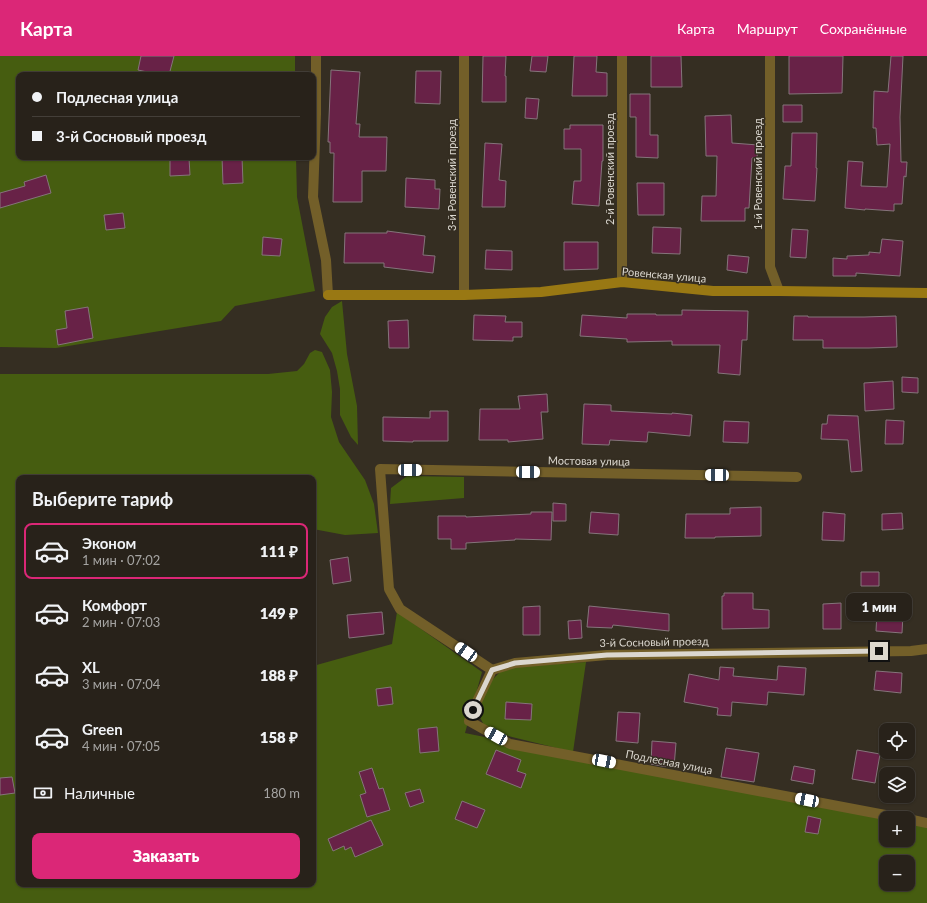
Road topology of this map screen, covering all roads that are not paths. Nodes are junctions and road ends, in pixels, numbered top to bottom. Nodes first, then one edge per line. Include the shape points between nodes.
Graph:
1 (316, 56) edge
2 (464, 56) edge
3 (622, 56) edge
4 (770, 56) edge
5 (316, 72) edge
6 (316, 72) edge
7 (316, 114) edge
8 (314, 160) edge
9 (622, 282) junction
10 (779, 291) junction
11 (927, 293) edge
12 (464, 295) junction
13 (797, 476) dead end
14 (927, 649) edge
15 (492, 670) junction
16 (879, 814) edge
17 (915, 820) edge
18 (927, 823) edge

1 - 5 street, Ровенская улица
2 - 12 street, 3-й Ровенский проезд
3 - 9 street, 2-й Ровенский проезд
4 - 10 street, 1-й Ровенский проезд via 770,267
6 - 7 street, Ровенская улица
8 - 12 street, Ровенская улица via 313,197 326,260 328,295
9 - 10 street, Ровенская улица via 713,291
9 - 12 street, Ровенская улица via 541,292
10 - 11 street, Ровенская улица
13 - 15 street, Мостовая улица via 380,469 389,589 400,609
14 - 15 street, 3-й Сосновый проезд via 607,655 515,663
15 - 16 street, Подлесная улица via 469,721 510,744
17 - 18 street

